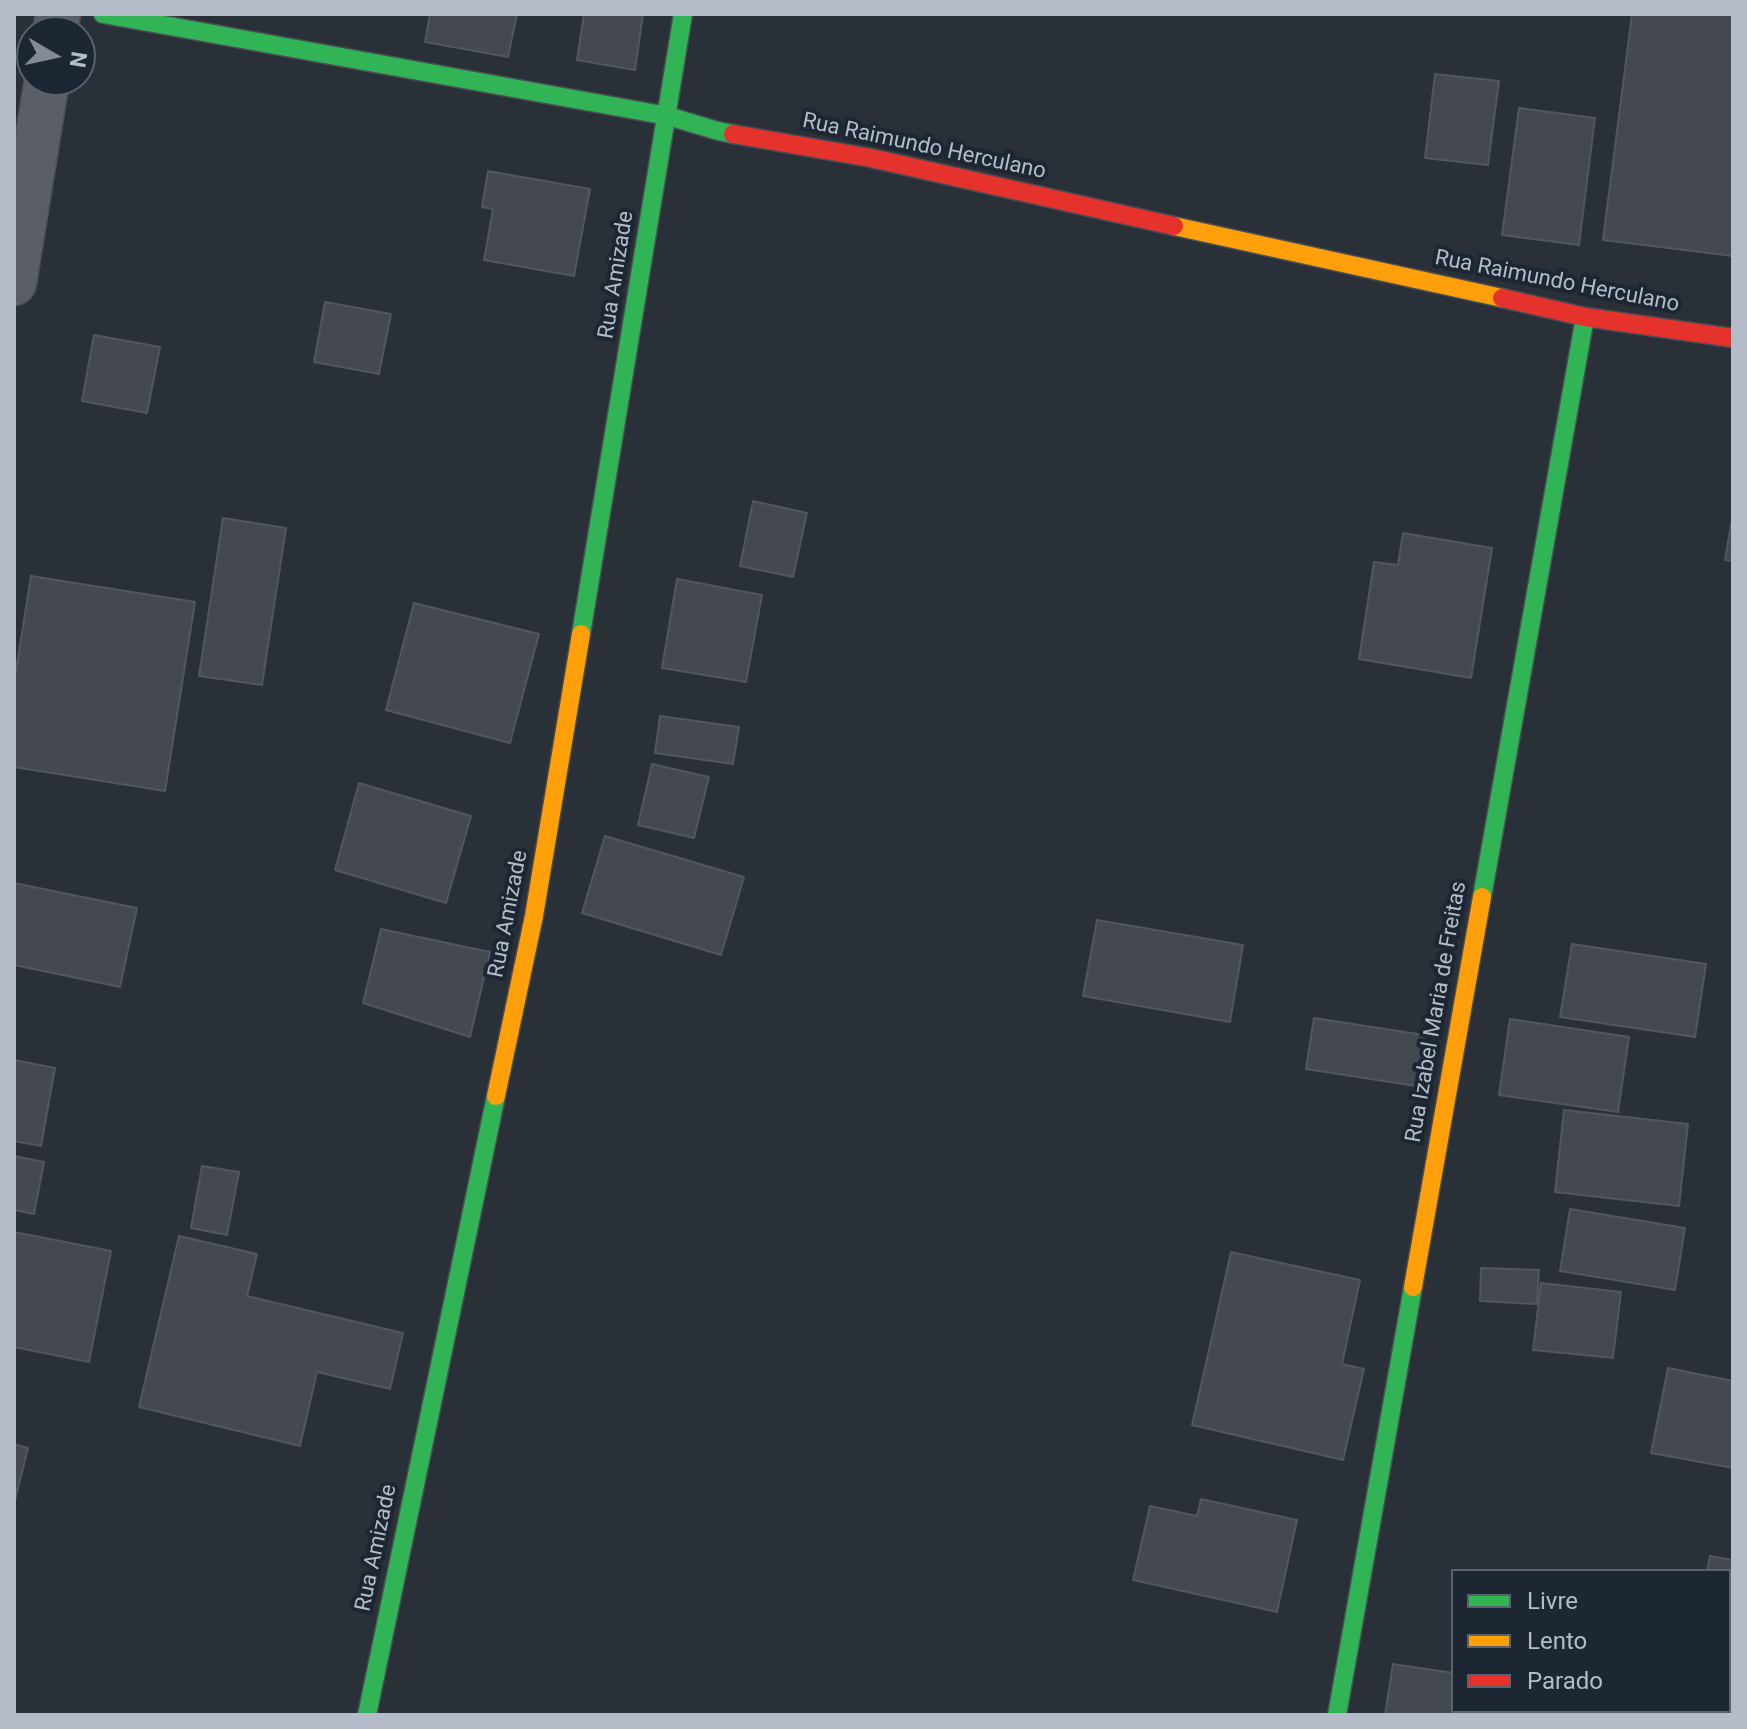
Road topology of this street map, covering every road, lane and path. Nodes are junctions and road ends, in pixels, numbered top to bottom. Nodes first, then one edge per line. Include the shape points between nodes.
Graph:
1 (103, 14) edge
2 (683, 14) edge
3 (44, 96) edge
4 (668, 116) junction
5 (14, 283) edge
6 (1585, 317) junction
7 (1733, 338) edge
8 (367, 1715) edge
9 (1337, 1715) edge

1 - 4 street, Rua Raimundo Herculano
2 - 4 street, Rua Amizade
3 - 5 street
4 - 6 street, Rua Raimundo Herculano
4 - 8 street, Rua Amizade via 534,916
6 - 7 street, Rua Raimundo Herculano
6 - 9 street, Rua Izabel Maria de Freitas

